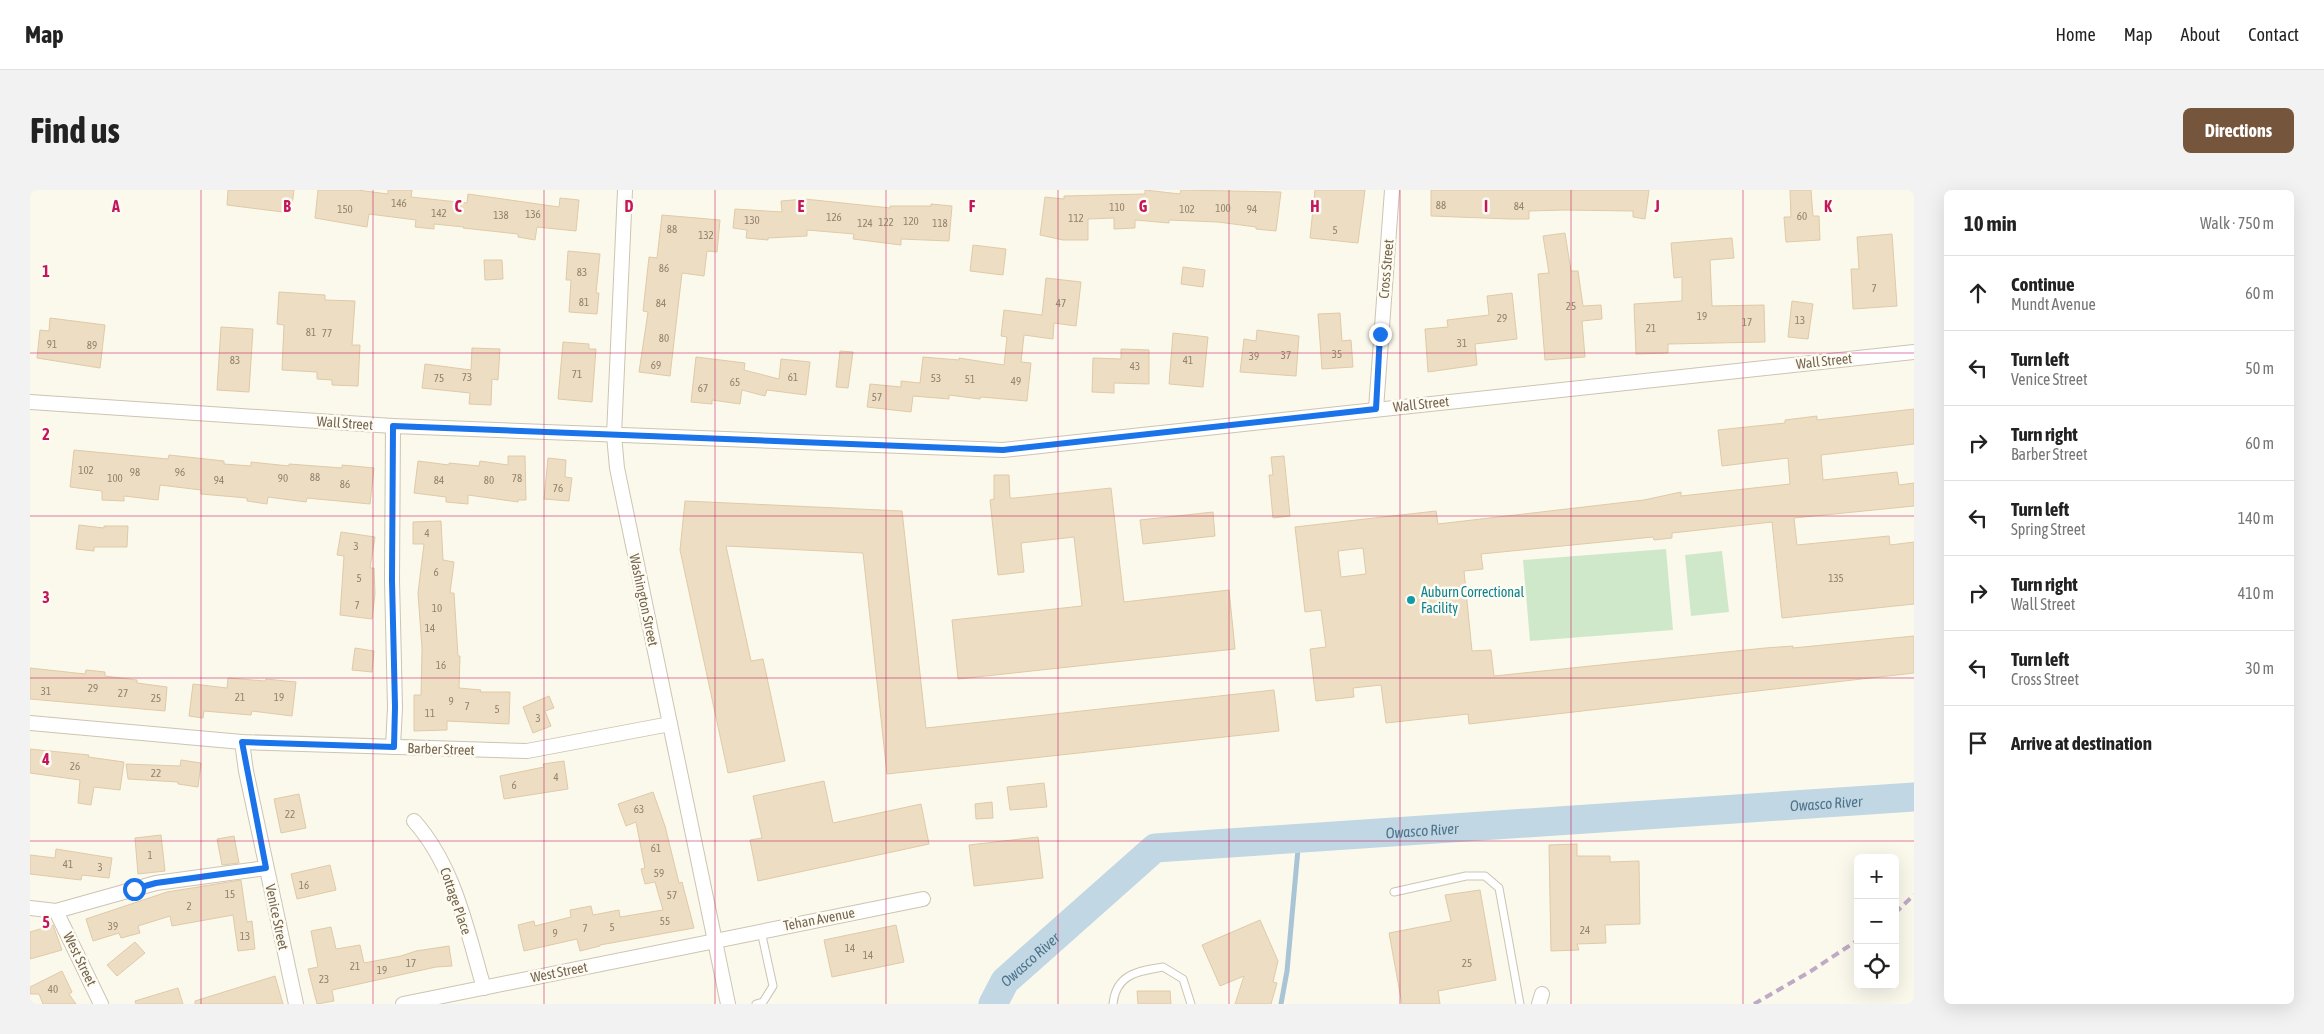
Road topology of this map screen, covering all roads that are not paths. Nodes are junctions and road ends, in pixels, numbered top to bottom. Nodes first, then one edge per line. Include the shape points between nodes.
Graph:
1 (625, 190) edge
2 (1392, 190) edge
3 (1914, 352) edge
4 (30, 402) edge
5 (1376, 409) junction
6 (393, 426) junction
7 (614, 435) junction
8 (30, 723) edge
9 (670, 724) junction
10 (242, 742) junction
11 (394, 747) junction
12 (414, 821) dead end
13 (266, 868) junction
14 (1394, 892) dead end
15 (923, 899) dead end
16 (30, 908) edge
17 (56, 911) junction
18 (760, 931) junction
19 (715, 941) junction
20 (484, 988) junction
21 (101, 1004) edge
22 (296, 1004) edge
23 (403, 1004) edge
24 (728, 1004) edge
25 (756, 1004) edge
26 (1113, 1004) edge
27 (1191, 1004) edge
28 (1520, 1004) edge

1 - 7 street, Washington Street
2 - 5 street, Cross Street
3 - 5 street, Wall Street
4 - 6 street, Wall Street
5 - 7 street, Wall Street via 1003,450
6 - 7 street, Wall Street
6 - 11 street
7 - 9 street, Washington Street via 617,468
8 - 10 street, Barber Street
9 - 11 street, Barber Street via 527,751
9 - 19 street, Washington Street
10 - 11 street, Barber Street
10 - 13 street, Venice Street
12 - 20 street, Cottage Place via 441,857
13 - 17 street via 156,883
13 - 22 street, Venice Street
14 - 28 lane via 1466,876 1485,876 1499,888
15 - 18 street, Tehan Avenue
16 - 17 street
17 - 21 street, West Street
18 - 19 street, Tehan Avenue
18 - 25 lane via 773,986 763,1002
19 - 20 street, West Street
19 - 24 street, Washington Street
20 - 23 street, West Street
26 - 27 lane via 1114,991 1132,972 1163,967 1183,979

